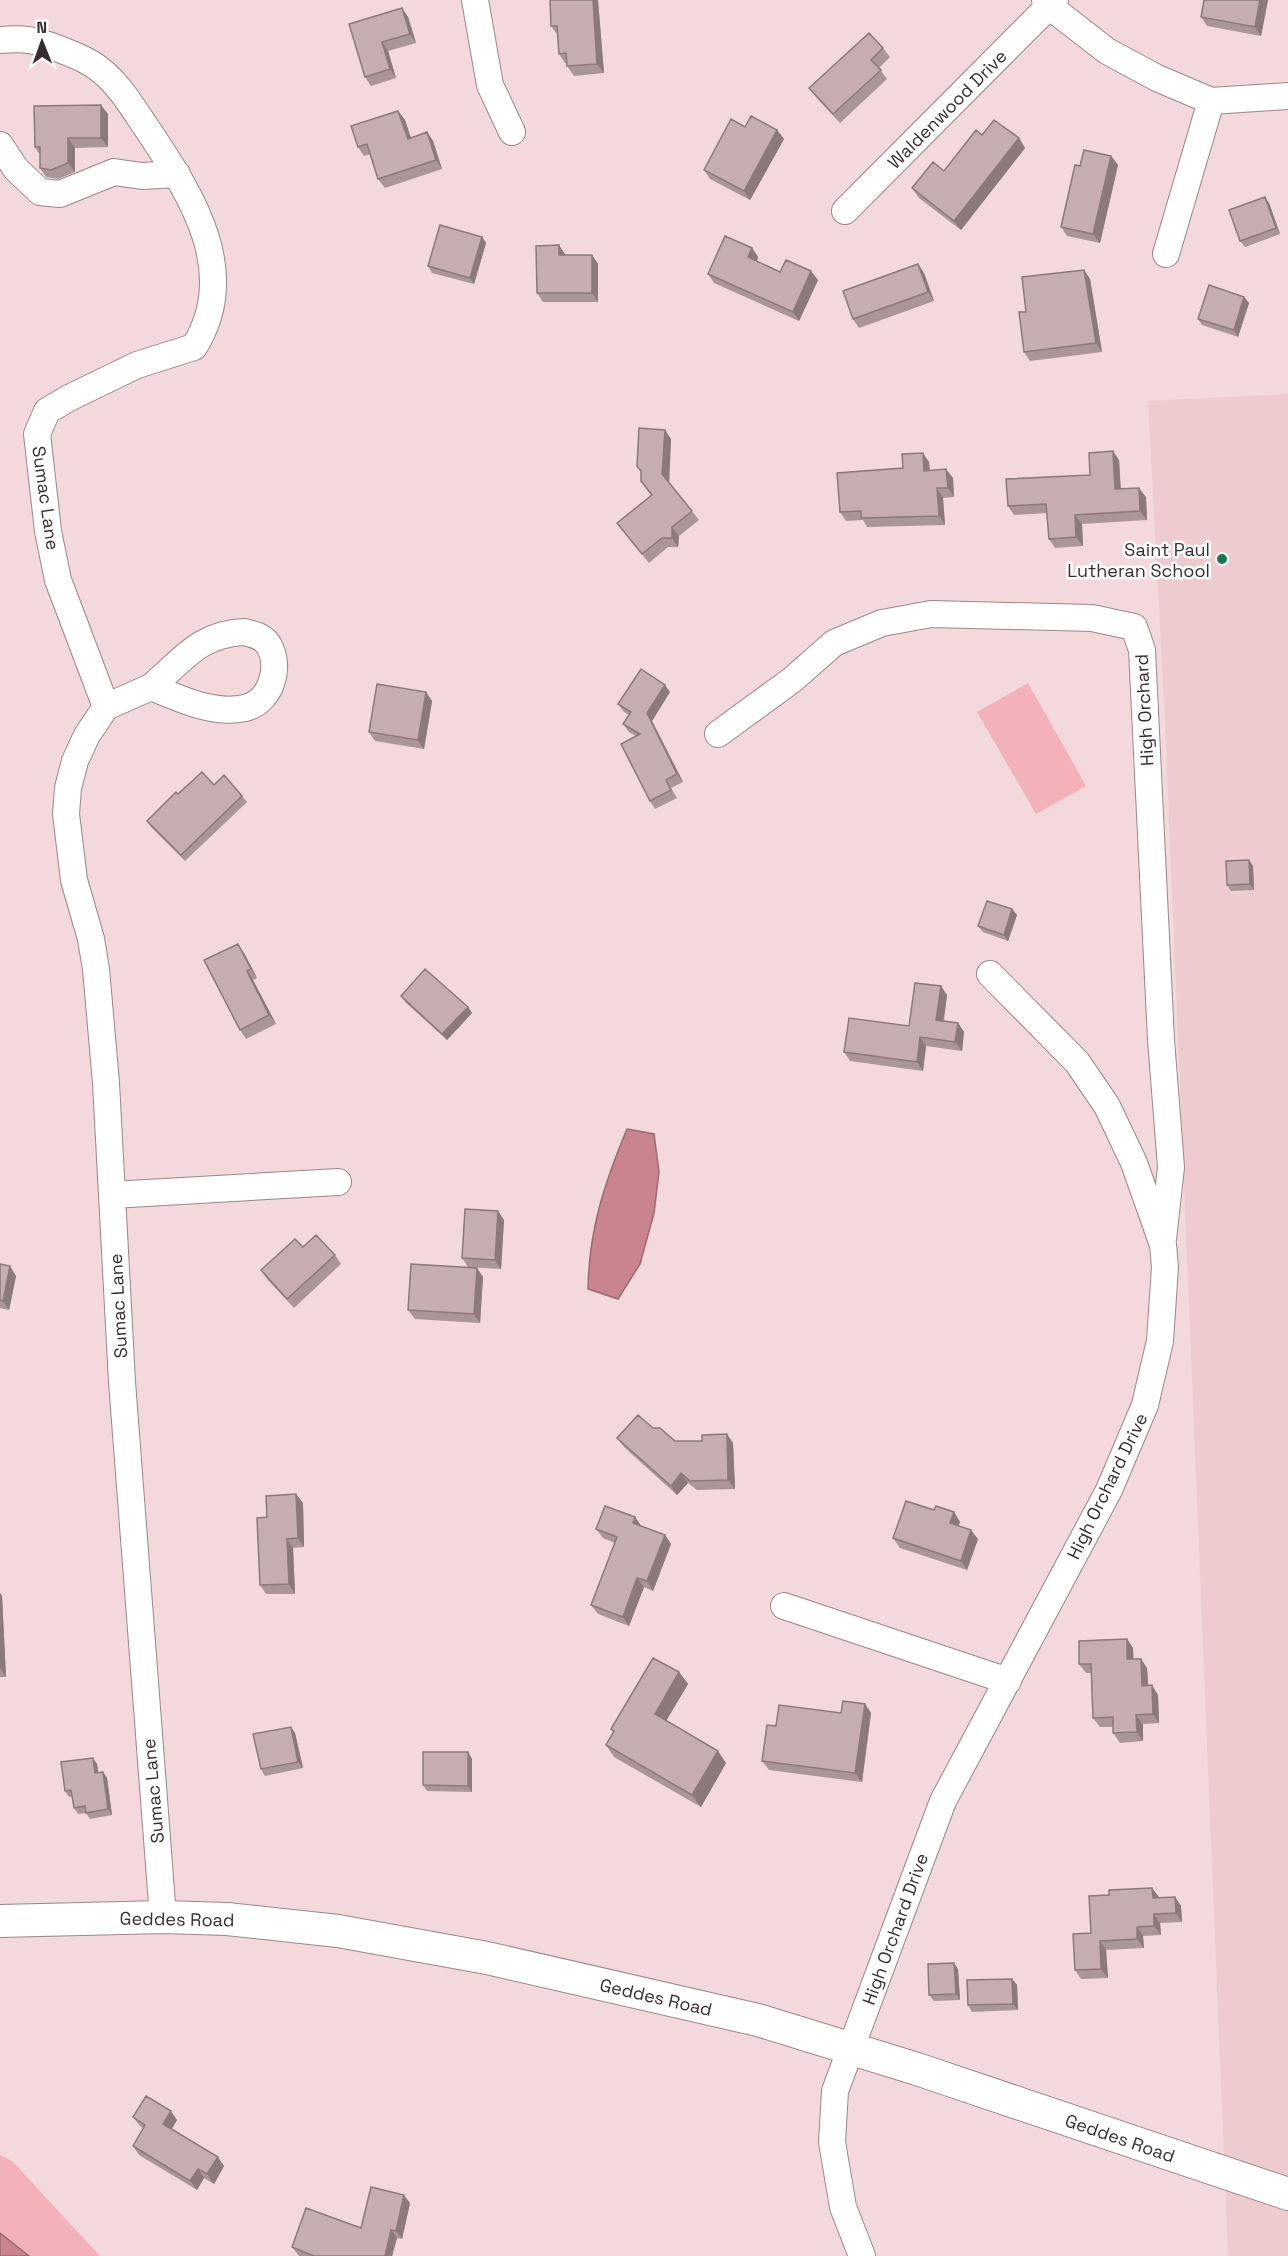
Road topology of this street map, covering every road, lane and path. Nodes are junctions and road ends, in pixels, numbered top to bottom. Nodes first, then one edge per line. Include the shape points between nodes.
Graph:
1 (475, 0) edge
2 (1050, 2) edge
3 (0, 40) edge
4 (1288, 96) edge
5 (1211, 101) junction
6 (512, 132) dead end
7 (0, 145) edge
8 (177, 174) junction
9 (846, 212) dead end
10 (1166, 254) dead end
11 (151, 687) dead end
12 (106, 707) junction
13 (718, 734) dead end
14 (990, 974) dead end
15 (338, 1182) dead end
16 (112, 1195) junction
17 (1163, 1245) junction
18 (784, 1606) dead end
19 (1008, 1680) junction
20 (164, 1917) junction
21 (0, 1921) edge
22 (850, 2050) junction
23 (1288, 2194) edge
24 (862, 2256) edge

1 - 6 street via 490,85
2 - 5 street, Waldenwood Drive via 1107,51
2 - 9 street, Waldenwood Drive
3 - 8 street, Sumac Lane via 28,39 92,64 130,103
4 - 5 street, Waldenwood Drive
5 - 10 street
7 - 8 street via 16,169 40,192 60,194 114,172 142,176
8 - 12 street, Sumac Lane via 205,232 212,275 206,327 194,347 104,379 47,411 37,434 48,531 58,579
11 - 12 street
12 - 16 street, Sumac Lane via 75,761 66,814 74,880 96,969
13 - 17 street, High Orchard via 792,680 834,643 882,623 932,614 1092,618 1134,627 1142,650 1171,1167
14 - 17 street, High Orchard Drive via 1077,1062 1107,1106 1134,1163
15 - 16 street
16 - 20 street, Sumac Lane via 123,1393
17 - 19 street, High Orchard Drive via 1160,1341 1145,1406 1109,1490
18 - 19 street
19 - 22 street, High Orchard Drive via 943,1801
20 - 21 main road, Geddes Road
20 - 22 main road, Geddes Road via 227,1919 338,1931 487,1958 758,2020
22 - 23 main road, Geddes Road
22 - 24 street, High Orchard Drive via 835,2091 832,2142 843,2206

